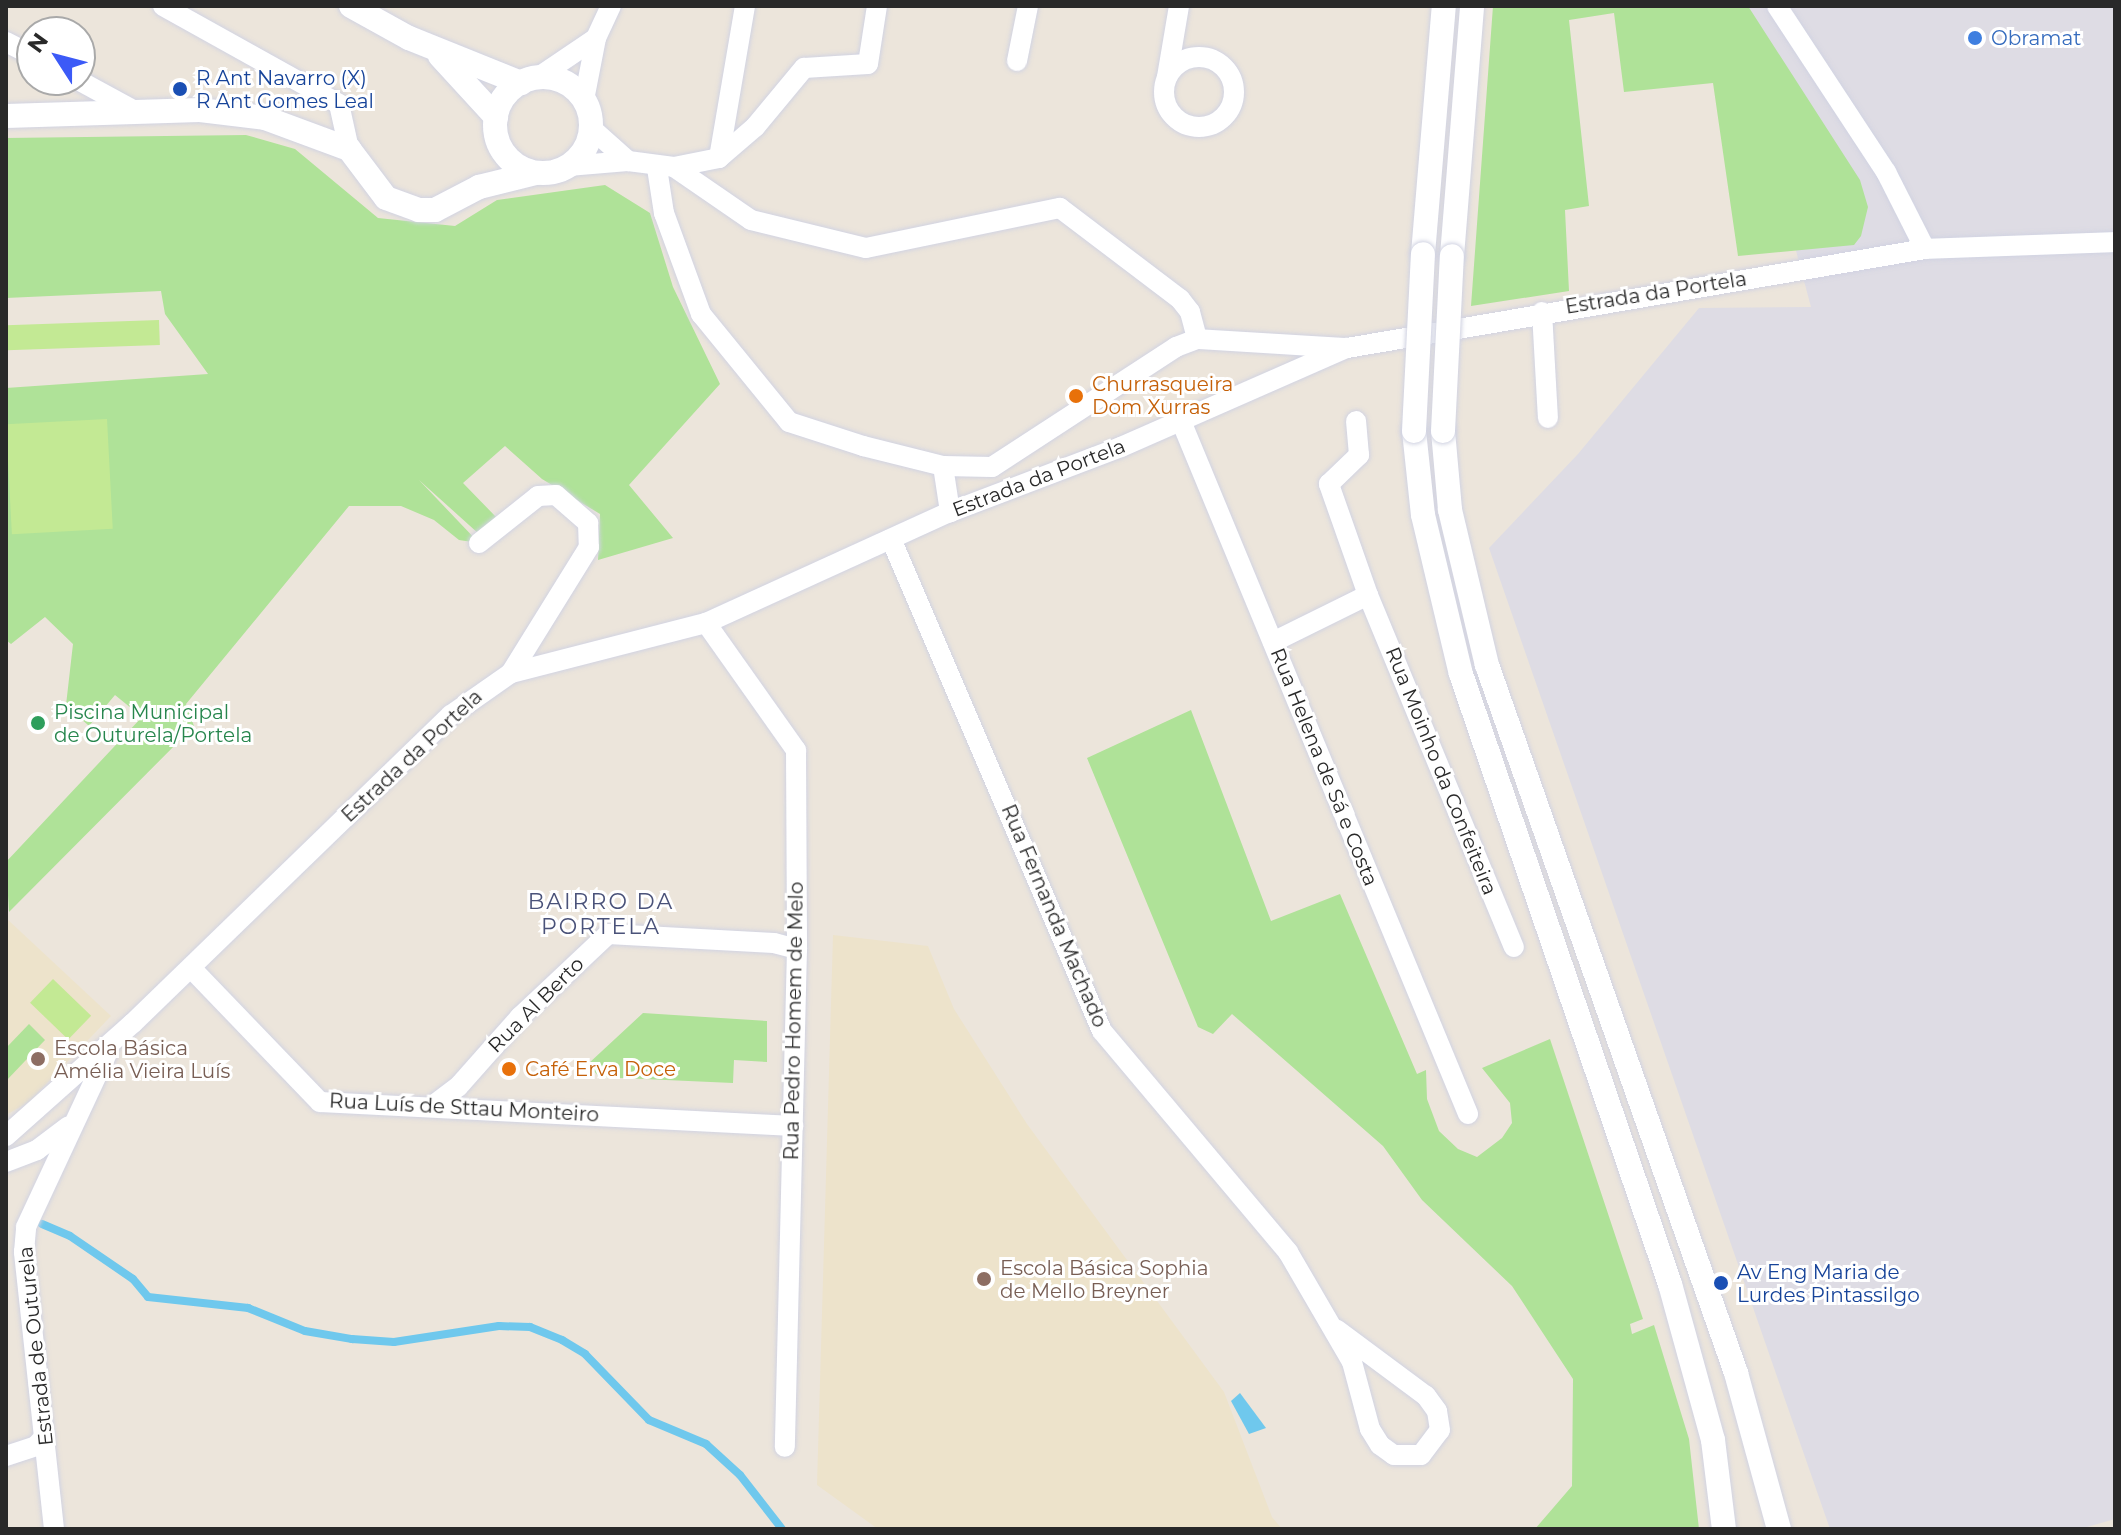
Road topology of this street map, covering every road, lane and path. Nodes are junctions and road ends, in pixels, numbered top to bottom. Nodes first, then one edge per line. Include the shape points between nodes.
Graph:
1 (163, 6) edge
2 (351, 6) edge
3 (611, 6) edge
4 (745, 6) edge
5 (877, 6) edge
6 (1028, 6) edge
7 (1179, 6) edge
8 (1444, 6) edge
9 (1472, 6) edge
10 (1777, 6) edge
11 (596, 38) junction
12 (432, 49) junction
13 (1017, 61) dead end
14 (1167, 77) dead end
15 (529, 80) junction
16 (96, 90) edge
17 (584, 100) junction
18 (140, 114) junction
19 (6, 116) edge
20 (496, 117) junction
21 (591, 128) junction
22 (500, 146) junction
23 (349, 149) junction
24 (719, 158) junction
25 (628, 161) junction
26 (568, 166) junction
27 (665, 168) junction
28 (536, 173) junction
29 (479, 187) junction
30 (2115, 242) edge
31 (1925, 249) junction
32 (1542, 312) junction
33 (1197, 339) junction
34 (1347, 348) junction
35 (1548, 418) dead end
36 (1181, 421) junction
37 (1356, 421) dead end
38 (943, 466) junction
39 (950, 512) junction
40 (891, 539) junction
41 (479, 543) dead end
42 (1368, 595) junction
43 (706, 623) junction
44 (1273, 642) junction
45 (511, 673) junction
46 (1514, 947) dead end
47 (797, 949) junction
48 (191, 968) junction
49 (112, 1043) junction
50 (431, 1107) junction
51 (1468, 1114) dead end
52 (71, 1125) junction
53 (793, 1126) junction
54 (6, 1136) edge
55 (10, 1156) edge
56 (36, 1197) junction
57 (1337, 1330) junction
58 (45, 1436) junction
59 (785, 1447) dead end
60 (6, 1456) edge
61 (54, 1529) edge
62 (1724, 1529) edge
63 (1779, 1529) edge

1 - 23 street via 339,104
2 - 12 street
3 - 11 street
4 - 24 street
5 - 24 street via 868,64 804,68 755,127
6 - 13 street
7 - 14 street
8 - 62 street, bridge via 1414,431 1432,557 1461,674 1670,1284 1713,1440
9 - 63 street, bridge via 1443,431 1450,510 1487,665 1736,1373
10 - 31 street via 1886,172
11 - 15 street
11 - 17 street
12 - 15 street
12 - 20 street
15 - 17 street via 564,82
15 - 20 street via 509,91
16 - 18 street
17 - 21 street
18 - 19 street
18 - 23 street via 233,112
20 - 22 street
21 - 25 street
21 - 26 street via 580,157
22 - 28 street via 509,159
22 - 29 street
23 - 29 street via 366,178 402,206 435,210
24 - 27 street
25 - 26 street
25 - 27 street
26 - 28 street
27 - 33 street via 751,220 866,248 1060,208 1180,299 1190,312
27 - 38 street via 664,213 690,295 766,399 789,422 817,433
28 - 29 street
30 - 31 street, Estrada da Portela
31 - 32 street, Estrada da Portela
32 - 34 street, Estrada da Portela
32 - 35 street
33 - 34 street
33 - 38 street via 1176,347 1008,461 992,467
34 - 36 street, Estrada da Portela
36 - 39 street, Estrada da Portela
36 - 44 street, Rua Helena de Sá e Costa
37 - 42 street, Rua Moinho da Confeiteira via 1359,455 1329,484
38 - 39 street
39 - 40 street, Estrada da Portela
40 - 43 street, Estrada da Portela
40 - 57 street, Rua Fernanda Machado via 1102,1031 1262,1217
41 - 45 street via 538,496 556,495 588,523 589,547
42 - 44 street
42 - 46 street, Rua Moinho da Confeiteira
43 - 45 street, Estrada da Portela
43 - 47 street, Rua Pedro Homem de Melo via 796,750
44 - 51 street, Rua Helena de Sá e Costa
45 - 48 street, Estrada da Portela via 451,715
47 - 50 street, Rua Al Berto via 774,943 608,934 520,1017 458,1087
47 - 53 street, Rua Pedro Homem de Melo
48 - 49 street, Estrada da Portela
48 - 50 street, Rua Luís de Sttau Monteiro via 320,1102
49 - 52 street, Estrada de Outurela
49 - 54 street, Estrada da Portela
50 - 53 street, Rua Luís de Sttau Monteiro
52 - 55 street
52 - 56 street, Estrada de Outurela
53 - 59 street, Rua Pedro Homem de Melo
55 - 56 street via 30,1172
56 - 58 street, Estrada de Outurela via 24,1252
57 - 57 street, Rua Fernanda Machado via 1426,1396 1437,1411 1440,1430 1421,1455 1394,1455 1380,1445
58 - 60 street via 36,1446
58 - 61 street, Estrada de Outurela

